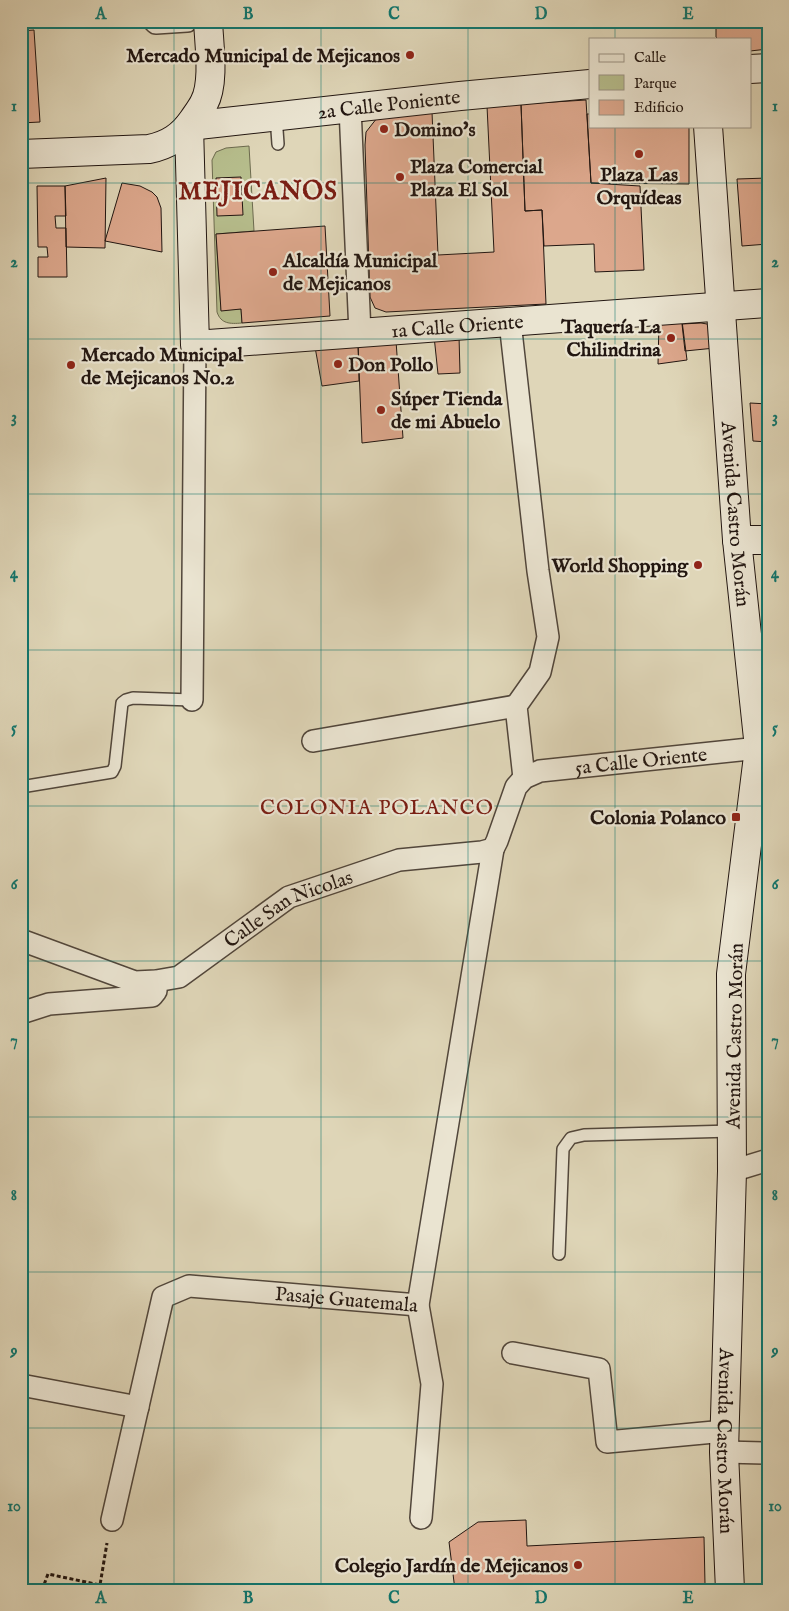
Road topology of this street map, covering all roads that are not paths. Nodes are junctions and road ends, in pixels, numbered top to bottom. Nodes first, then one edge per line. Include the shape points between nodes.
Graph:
1 (154, 21) edge
2 (187, 21) edge
3 (208, 21) edge
4 (768, 68) edge
5 (752, 69) edge
6 (589, 84) edge
7 (350, 108) junction
8 (276, 116) junction
9 (189, 126) junction
10 (708, 128) edge
11 (278, 144) dead end
12 (21, 154) edge
13 (768, 303) edge
14 (721, 307) junction
15 (510, 322) junction
16 (360, 333) junction
17 (195, 345) junction
18 (737, 540) junction
19 (768, 540) edge
20 (192, 700) joint
21 (516, 706) junction
22 (313, 740) dead end
23 (764, 748) edge
24 (524, 778) junction
25 (21, 787) edge
26 (492, 849) junction
27 (21, 940) edge
28 (156, 981) junction
29 (21, 1013) edge
30 (732, 1131) junction
31 (768, 1160) edge
32 (732, 1171) junction
33 (559, 1254) dead end
34 (418, 1305) junction
35 (513, 1352) dead end
36 (21, 1385) edge
37 (138, 1408) junction
38 (724, 1442) junction
39 (768, 1453) edge
40 (421, 1518) dead end
41 (112, 1520) road end
42 (730, 1590) edge

1 - 2 street
3 - 9 main road via 208,90 204,103
4 - 5 main road
6 - 7 main road, 2a Calle Poniente via 460,103
7 - 8 main road, 2a Calle Poniente
7 - 16 street
8 - 9 main road, 2a Calle Poniente
8 - 11 lane
9 - 12 main road via 164,146 149,149
9 - 17 main road
10 - 14 main road, Avenida Castro Morán
13 - 14 main road, 1a Calle Oriente
14 - 15 main road, 1a Calle Oriente
14 - 18 main road, Avenida Castro Morán
15 - 16 main road, 1a Calle Oriente
15 - 21 street via 548,637 540,672
16 - 17 main road, 1a Calle Oriente
17 - 20 street
18 - 19 main road
18 - 23 main road, Avenida Castro Morán
20 - 25 lane via 126,700 122,703 112,772
21 - 22 street
21 - 24 street
23 - 24 street, 5a Calle Oriente via 540,771
23 - 30 main road, Avenida Castro Morán via 732,974
24 - 26 street via 516,787
26 - 28 street, Calle San Nicolas via 399,860 289,897 179,977
26 - 34 street, Pasaje Guatemala
27 - 28 street, Calle San Nicolas via 135,982
28 - 29 street via 156,991 152,996 49,1004
30 - 32 main road, Avenida Castro Morán
30 - 33 lane via 571,1138 563,1149
31 - 32 street
32 - 38 main road, Avenida Castro Morán
34 - 37 street, Pasaje Guatemala via 189,1286 163,1297
34 - 40 street via 432,1384
35 - 38 street via 599,1369 607,1442
36 - 37 street
37 - 41 street, Pasaje Guatemala
38 - 39 street
38 - 42 main road, Avenida Castro Morán

